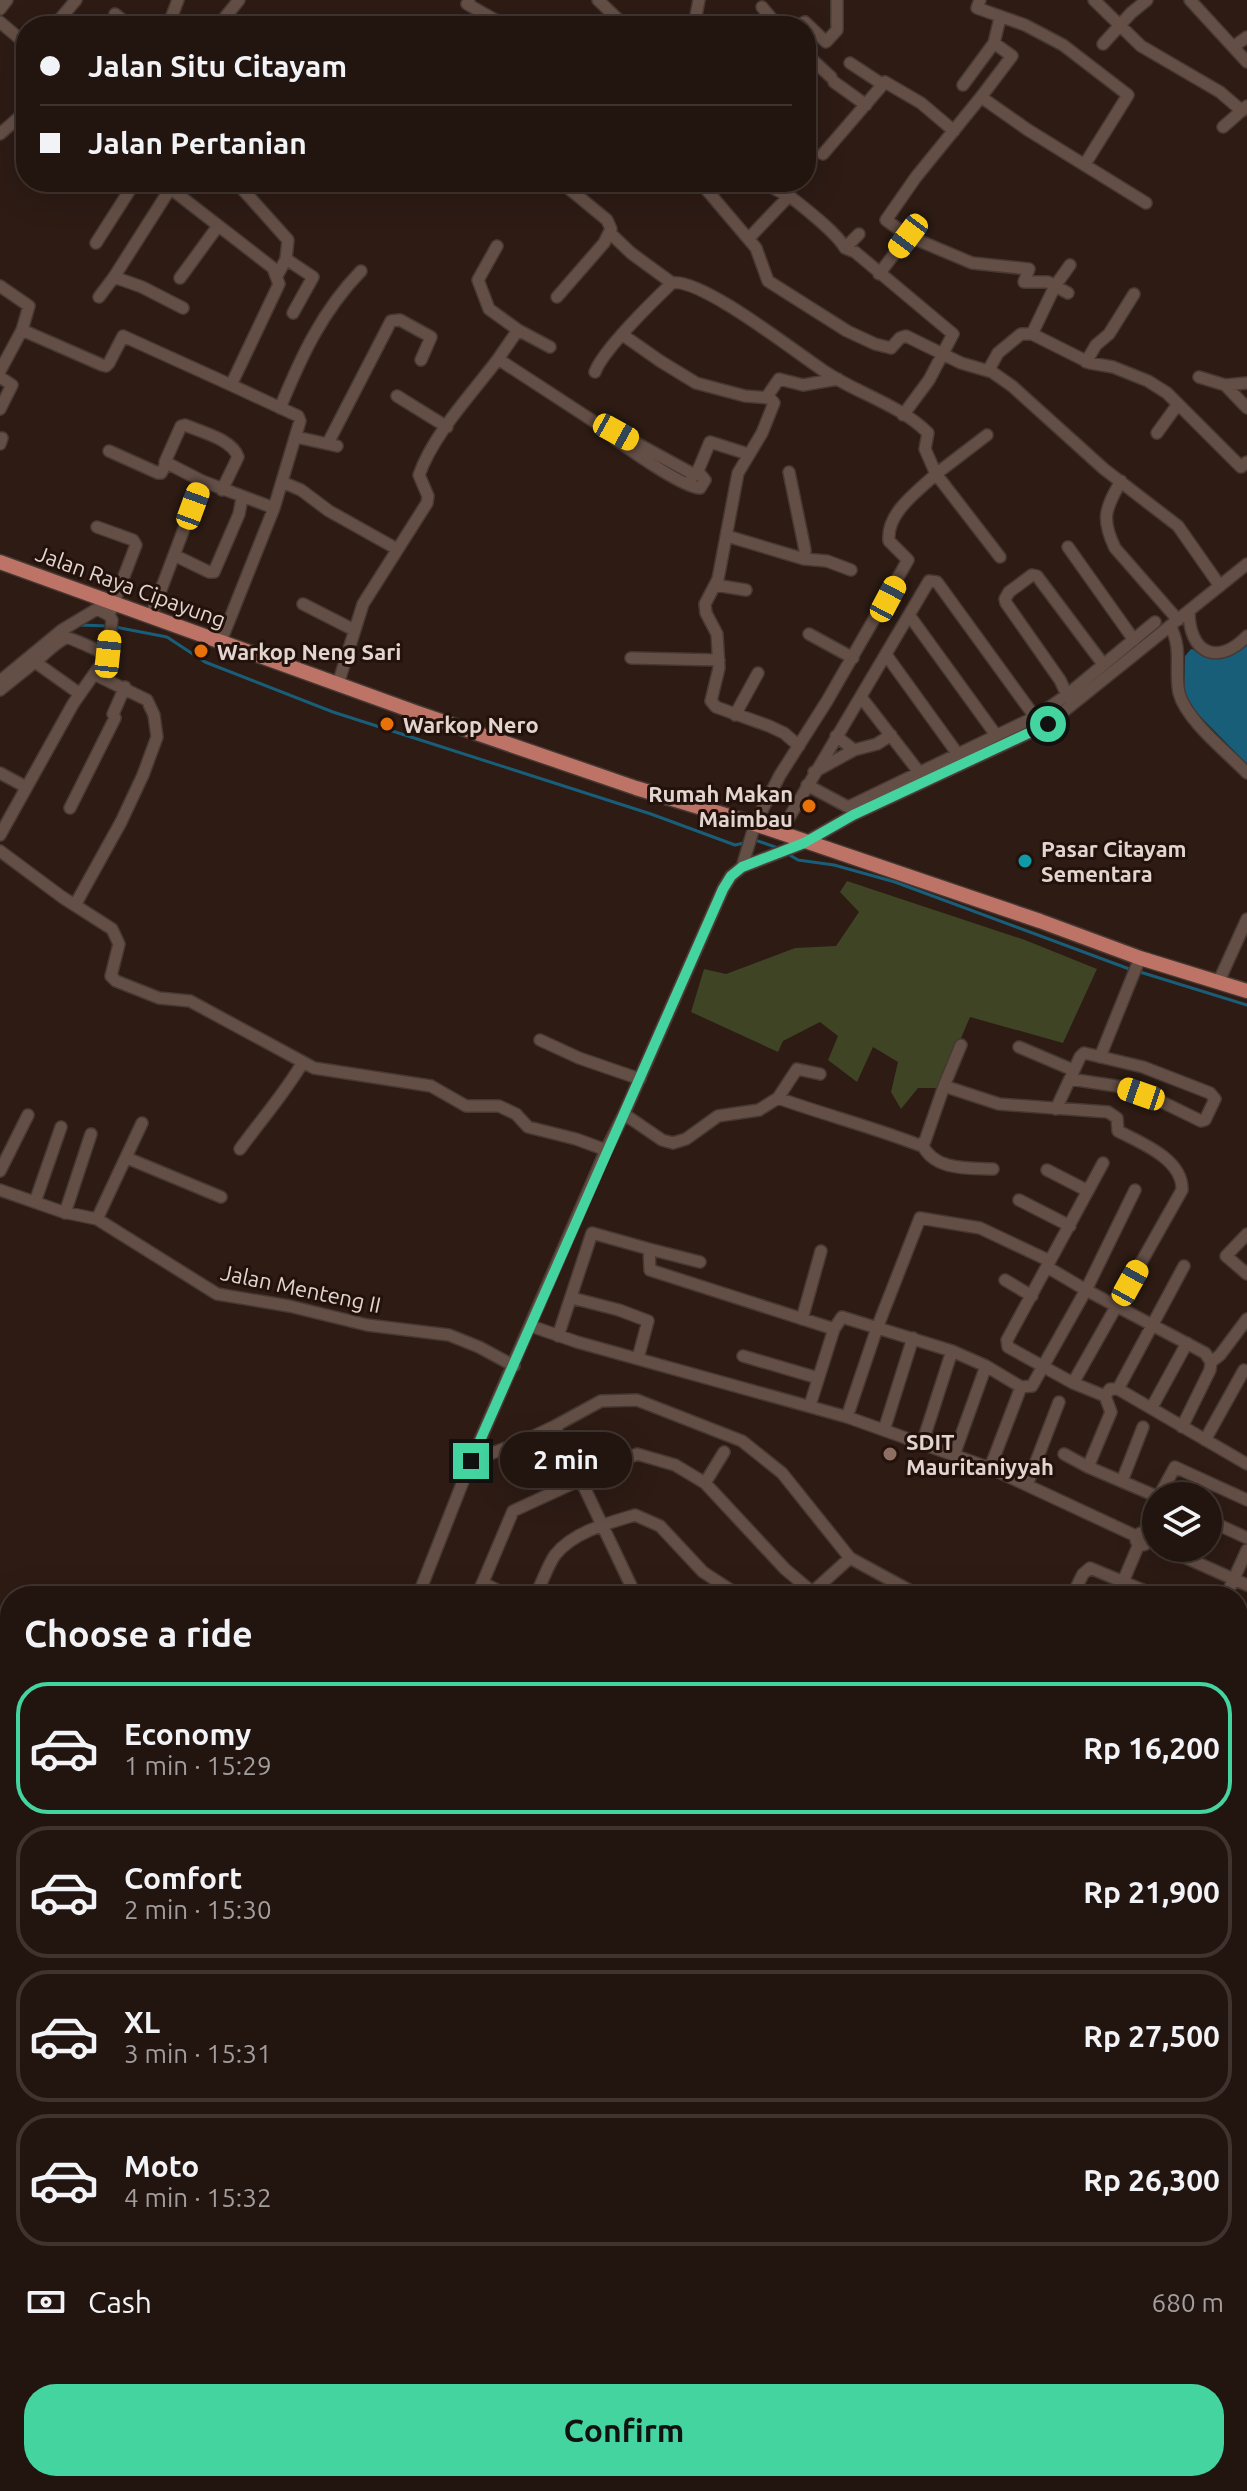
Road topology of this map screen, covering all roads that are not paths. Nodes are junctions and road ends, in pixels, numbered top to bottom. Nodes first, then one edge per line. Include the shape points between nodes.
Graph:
1 (7, 0) edge
2 (76, 0) edge
3 (239, 0) edge
4 (598, 0) edge
5 (837, 0) edge
6 (980, 0) edge
7 (1094, 0) edge
8 (1147, 0) edge
9 (1190, 0) edge
10 (465, 1) edge
11 (762, 7) dead end
12 (0, 9) edge
13 (115, 14) dead end
14 (62, 16) edge
15 (118, 16) edge
16 (226, 16) edge
17 (490, 16) edge
18 (615, 16) edge
19 (770, 16) edge
20 (1000, 18) junction
21 (0, 22) edge
22 (1121, 24) junction
23 (816, 33) edge
24 (16, 36) edge
25 (1247, 37) edge
26 (994, 43) junction
27 (1103, 44) dead end
28 (1233, 47) junction
29 (1247, 62) edge
30 (850, 63) dead end
31 (816, 64) edge
32 (882, 84) junction
33 (963, 85) dead end
34 (981, 97) junction
35 (866, 105) junction
36 (1244, 109) edge
37 (16, 120) edge
38 (1223, 127) dead end
39 (954, 131) junction
40 (0, 134) edge
41 (823, 154) dead end
42 (1085, 164) junction
43 (129, 192) edge
44 (162, 192) edge
45 (175, 192) edge
46 (245, 192) edge
47 (573, 192) edge
48 (709, 192) edge
49 (779, 192) edge
50 (789, 196) junction
51 (1146, 203) dead end
52 (218, 226) junction
53 (610, 233) junction
54 (859, 234) dead end
55 (908, 236) junction
56 (749, 238) junction
57 (96, 243) dead end
58 (497, 246) dead end
59 (845, 248) junction
60 (286, 259) junction
61 (1070, 265) dead end
62 (361, 271) dead end
63 (278, 274) junction
64 (879, 274) junction
65 (114, 277) junction
66 (180, 278) dead end
67 (672, 283) junction
68 (0, 286) edge
69 (1055, 286) junction
70 (1068, 293) dead end
71 (1134, 294) dead end
72 (99, 297) dead end
73 (557, 297) dead end
74 (183, 308) dead end
75 (293, 313) dead end
76 (22, 330) junction
77 (518, 330) junction
78 (1032, 334) junction
79 (623, 335) junction
80 (550, 347) dead end
81 (943, 355) junction
82 (498, 359) junction
83 (421, 360) dead end
84 (1086, 362) junction
85 (0, 371) edge
86 (988, 371) junction
87 (595, 372) dead end
88 (0, 377) edge
89 (1199, 377) dead end
90 (838, 379) junction
91 (1247, 383) edge
92 (231, 385) junction
93 (1225, 385) junction
94 (397, 396) dead end
95 (766, 398) junction
96 (1178, 404) junction
97 (280, 408) junction
98 (1247, 408) edge
99 (0, 409) edge
100 (903, 415) junction
101 (447, 427) junction
102 (1157, 433) dead end
103 (987, 435) dead end
104 (296, 437) junction
105 (109, 451) dead end
106 (748, 454) junction
107 (1247, 462) edge
108 (166, 464) junction
109 (789, 472) dead end
110 (936, 474) junction
111 (202, 481) junction
112 (1121, 481) junction
113 (282, 482) junction
114 (222, 490) junction
115 (242, 498) junction
116 (274, 508) junction
117 (97, 527) dead end
118 (727, 536) junction
119 (1068, 547) dead end
120 (397, 549) junction
121 (176, 556) junction
122 (1000, 557) dead end
123 (804, 559) junction
124 (0, 562) edge
125 (1246, 568) edge
126 (851, 570) dead end
127 (715, 585) junction
128 (1220, 586) junction
129 (746, 590) dead end
130 (303, 604) dead end
131 (107, 613) junction
132 (909, 615) junction
133 (151, 616) junction
134 (1181, 617) junction
135 (1155, 622) dead end
136 (354, 630) junction
137 (809, 634) dead end
138 (1247, 636) edge
139 (1134, 640) junction
140 (221, 641) junction
141 (108, 654) junction
142 (887, 656) junction
143 (631, 658) dead end
144 (853, 658) junction
145 (719, 660) junction
146 (35, 662) junction
147 (1103, 664) junction
148 (758, 673) dead end
149 (94, 674) junction
150 (0, 681) edge
151 (338, 684) junction
152 (125, 687) junction
153 (0, 690) edge
154 (80, 694) junction
155 (1067, 695) junction
156 (861, 697) junction
157 (735, 715) junction
158 (1035, 717) junction
159 (891, 735) junction
160 (996, 735) junction
161 (836, 736) junction
162 (799, 746) junction
163 (854, 750) junction
164 (957, 753) junction
165 (813, 772) junction
166 (919, 772) junction
167 (0, 773) edge
168 (1247, 773) edge
169 (807, 785) junction
170 (26, 787) junction
171 (70, 808) dead end
172 (780, 833) junction
173 (0, 835) edge
174 (752, 835) junction
175 (798, 846) junction
176 (0, 851) edge
177 (742, 867) junction
178 (75, 905) junction
179 (1247, 919) edge
180 (1139, 961) junction
181 (1218, 983) junction
182 (1247, 991) edge
183 (540, 1040) dead end
184 (961, 1045) dead end
185 (1019, 1047) dead end
186 (1100, 1057) junction
187 (303, 1062) junction
188 (820, 1074) dead end
189 (1072, 1074) junction
190 (640, 1079) junction
191 (944, 1086) junction
192 (778, 1098) junction
193 (1056, 1109) junction
194 (624, 1114) junction
195 (28, 1115) dead end
196 (142, 1123) dead end
197 (61, 1127) dead end
198 (91, 1134) dead end
199 (922, 1144) junction
200 (240, 1149) dead end
201 (606, 1150) junction
202 (127, 1158) junction
203 (1103, 1163) dead end
204 (993, 1169) dead end
205 (1047, 1170) dead end
206 (0, 1171) edge
207 (0, 1190) edge
208 (1135, 1190) dead end
209 (1088, 1191) junction
210 (221, 1197) dead end
211 (1019, 1200) dead end
212 (35, 1202) junction
213 (65, 1213) junction
214 (97, 1219) junction
215 (1070, 1226) junction
216 (1247, 1234) edge
217 (649, 1249) junction
218 (821, 1251) dead end
219 (700, 1262) dead end
220 (1049, 1264) junction
221 (1184, 1266) dead end
222 (1247, 1274) edge
223 (1005, 1280) dead end
224 (1086, 1290) junction
225 (1032, 1296) junction
226 (572, 1298) junction
227 (1118, 1307) junction
228 (802, 1319) junction
229 (1247, 1319) edge
230 (531, 1326) junction
231 (1150, 1326) junction
232 (877, 1328) junction
233 (834, 1329) junction
234 (558, 1336) junction
235 (913, 1338) junction
236 (1187, 1343) junction
237 (952, 1351) junction
238 (743, 1356) dead end
239 (638, 1358) junction
240 (1211, 1362) junction
241 (514, 1366) junction
242 (986, 1366) junction
243 (1044, 1366) junction
244 (1244, 1370) dead end
245 (818, 1378) junction
246 (1073, 1383) junction
247 (1021, 1387) junction
248 (1118, 1389) junction
249 (1105, 1396) junction
250 (1059, 1402) dead end
251 (810, 1405) junction
252 (1152, 1407) junction
253 (847, 1417) junction
254 (555, 1426) junction
255 (1143, 1427) dead end
256 (1182, 1427) junction
257 (884, 1430) junction
258 (1205, 1440) junction
259 (922, 1444) junction
260 (724, 1452) dead end
261 (1064, 1454) dead end
262 (954, 1455) junction
263 (1245, 1458) edge
264 (471, 1461) junction
265 (1088, 1467) junction
266 (990, 1468) junction
267 (582, 1478) junction
268 (1122, 1481) junction
269 (1166, 1482) edge
270 (1208, 1482) edge
271 (705, 1483) junction
272 (1027, 1485) junction
273 (1142, 1489) edge
274 (1222, 1489) edge
275 (1247, 1500) edge
276 (600, 1525) junction
277 (1222, 1526) edge
278 (1247, 1538) edge
279 (1142, 1539) edge
280 (1142, 1544) edge
281 (1247, 1550) edge
282 (850, 1558) junction
283 (1196, 1562) edge
284 (1234, 1579) junction
285 (1124, 1581) junction
286 (483, 1583) junction
287 (1247, 1585) edge
288 (422, 1586) edge
289 (482, 1586) edge
290 (489, 1586) edge
291 (540, 1586) edge
292 (631, 1586) edge
293 (725, 1586) edge
294 (803, 1586) edge
295 (821, 1586) edge
296 (902, 1586) edge
297 (1077, 1586) edge
298 (1122, 1586) edge
299 (1135, 1586) edge
300 (1231, 1586) edge

1 - 12 street
2 - 14 street
3 - 16 street
4 - 18 street
5 - 23 street via 832,38 826,42
6 - 20 street via 977,8
7 - 22 street
8 - 22 street
9 - 28 street
10 - 17 street
11 - 19 street
13 - 15 street
20 - 26 street
20 - 42 street via 1063,45 1128,95
21 - 24 street
22 - 27 street
22 - 36 street via 1141,46
25 - 28 street
26 - 33 street
26 - 34 street via 1012,56
28 - 29 street
30 - 32 street
31 - 35 street
32 - 35 street
32 - 39 street via 921,103
34 - 39 street
34 - 42 street
35 - 41 street
36 - 38 street
37 - 40 street
39 - 55 street via 886,220
42 - 51 street
43 - 57 street
44 - 65 street
45 - 52 street
46 - 60 street via 288,240
47 - 53 street via 607,220
48 - 56 street
49 - 50 street
50 - 56 street
50 - 59 street via 838,236
52 - 63 street
52 - 66 street
53 - 67 street
53 - 73 street
54 - 59 street
55 - 64 street
55 - 69 street via 972,263 1029,269 1024,282
56 - 81 street via 768,281 847,331 887,348 906,336
58 - 77 street via 478,280 489,309
59 - 64 street
60 - 63 street
60 - 75 street via 313,277
61 - 69 street
62 - 97 street via 330,306
63 - 92 street via 279,284
64 - 81 street via 953,334
65 - 72 street
65 - 74 street
67 - 79 street
67 - 90 street via 705,293
68 - 76 street via 29,306
69 - 70 street
69 - 78 street
71 - 84 street
76 - 85 street
76 - 92 street via 106,366 123,336
77 - 80 street
77 - 82 street
78 - 84 street
78 - 86 street via 1021,334 1002,348
79 - 87 street
79 - 95 street via 696,383
81 - 86 street
81 - 100 street
82 - 101 street
82 - 106 street via 610,432 694,477 710,442
83 - 104 street via 431,337 400,320 391,321 332,444
84 - 96 street via 1148,381
86 - 112 street via 1032,402
88 - 99 street via 12,385
89 - 93 street
90 - 95 street via 803,385 782,378
90 - 100 street
91 - 93 street
92 - 97 street
93 - 98 street
94 - 101 street
95 - 106 street via 774,403
96 - 102 street
96 - 107 street via 1241,467
97 - 104 street via 298,416
100 - 110 street via 928,433 925,449
101 - 120 street via 419,475 427,503
103 - 110 street
104 - 113 street
105 - 108 street via 158,473
106 - 118 street via 738,473
108 - 111 street
108 - 114 street via 181,426 229,445 238,457
109 - 123 street
110 - 122 street
110 - 144 street via 889,526 889,541 908,560
111 - 114 street
111 - 121 street
112 - 128 street via 1178,526
112 - 134 street via 1106,510 1109,537
113 - 116 street
113 - 120 street
114 - 115 street
115 - 116 street
115 - 121 street via 214,572
116 - 140 street
117 - 131 street via 136,545
118 - 123 street
118 - 127 street
119 - 139 street
120 - 136 street via 363,604
121 - 133 street
123 - 126 street
124 - 131 main road, Jalan Raya Cipayung
125 - 128 street
127 - 129 street
127 - 145 street via 705,604 717,634
128 - 134 street
130 - 136 street
131 - 133 main road, Jalan Raya Cipayung
131 - 141 street
131 - 150 street via 62,630
132 - 142 street
132 - 158 street via 929,581 937,582
132 - 160 street
133 - 140 main road, Jalan Raya Cipayung
134 - 138 street via 1194,639 1214,654 1236,648
134 - 168 street via 1177,681 1182,702
134 - 175 street via 1048,724
135 - 139 street
136 - 151 street
137 - 144 street
139 - 147 street
140 - 151 main road, Jalan Raya Cipayung
141 - 146 street via 66,638
141 - 149 street
142 - 156 street
142 - 164 street
143 - 145 street
144 - 162 street
145 - 157 street via 711,701
146 - 153 street
146 - 154 street
147 - 155 street
147 - 155 street via 1037,576 1009,592 1006,603
148 - 157 street
149 - 152 street
149 - 154 street
151 - 174 main road, Jalan Raya Cipayung via 636,788
152 - 171 street
152 - 178 street via 151,705 157,737 121,822
154 - 170 street
155 - 158 street
156 - 159 street
156 - 161 street
157 - 162 street via 784,733
158 - 160 street
159 - 163 street
159 - 166 street
160 - 164 street
161 - 163 street
161 - 165 street
162 - 174 street
163 - 165 street
164 - 166 street
165 - 169 street
166 - 169 street via 848,807
167 - 170 street
169 - 172 street
170 - 173 street
172 - 174 main road, Jalan Raya Cipayung
172 - 175 main road, Jalan Raya Cipayung
174 - 177 street
175 - 177 street
175 - 180 main road, Jalan Raya Cipayung via 1040,921
176 - 178 street
177 - 190 street via 723,889
178 - 187 street via 116,934 113,978 159,998 190,1001
179 - 181 street
180 - 181 main road, Jalan Raya Cipayung
180 - 186 street
181 - 182 main road, Jalan Raya Cipayung
183 - 190 street
184 - 191 street
185 - 189 street
186 - 189 street via 1084,1053
186 - 189 street via 1210,1093 1215,1099 1205,1120 1123,1087
187 - 200 street
187 - 201 street via 328,1072 431,1086 473,1108 499,1106 528,1127
188 - 192 street via 797,1069
189 - 193 street
190 - 194 street
191 - 193 street via 999,1104
191 - 199 street
192 - 194 street via 759,1110 718,1116 673,1143
192 - 199 street
193 - 227 street via 1108,1112 1117,1118 1118,1131 1155,1151 1180,1179 1182,1190
194 - 201 street
195 - 206 street
196 - 202 street
197 - 212 street
198 - 213 street
199 - 204 street via 940,1163
201 - 230 street
202 - 210 street
202 - 214 street
203 - 209 street
205 - 209 street
207 - 212 street, Jalan Menteng II
208 - 224 street
209 - 215 street
211 - 215 street
212 - 213 street, Jalan Menteng II
213 - 214 street, Jalan Menteng II
214 - 241 street, Jalan Menteng II via 217,1294 367,1325 449,1335
215 - 220 street
216 - 222 street via 1226,1256
217 - 219 street
217 - 226 street via 592,1233
217 - 228 street via 650,1270
218 - 228 street
220 - 224 street
220 - 225 street
220 - 232 street via 980,1228 923,1218
221 - 231 street
223 - 225 street
224 - 227 street
224 - 243 street
225 - 243 street via 1008,1347
226 - 234 street
226 - 239 street via 648,1321
227 - 231 street
227 - 246 street
228 - 233 street
229 - 240 street
230 - 234 street
230 - 241 street
231 - 236 street
231 - 248 street
232 - 233 street via 847,1317
232 - 235 street
232 - 253 street
233 - 245 street
234 - 239 street
235 - 237 street
235 - 257 street
236 - 240 street
236 - 252 street
237 - 242 street
237 - 259 street
238 - 245 street
239 - 251 street
240 - 256 street
241 - 264 street
242 - 247 street
242 - 262 street
243 - 246 street
243 - 247 street via 1032,1386
244 - 258 street
245 - 251 street
246 - 249 street
247 - 266 street
248 - 249 street
248 - 252 street
249 - 265 street via 1111,1412
250 - 272 street
251 - 253 street
252 - 256 street
253 - 257 street
254 - 264 street
254 - 267 street
254 - 282 street via 601,1401 637,1400 742,1441 782,1473
255 - 268 street
256 - 258 street
257 - 259 street
258 - 263 street
259 - 262 street
260 - 271 street
261 - 265 street
262 - 266 street
264 - 288 street
265 - 268 street
266 - 272 street
267 - 271 street via 637,1454 675,1465
267 - 276 street
267 - 286 street via 513,1511
268 - 273 street
269 - 270 street via 1175,1467
271 - 294 street
272 - 279 street
274 - 275 street
276 - 291 street via 556,1555
276 - 292 street
276 - 293 street via 635,1515 653,1522
277 - 278 street
280 - 285 street
281 - 284 street
282 - 295 street
282 - 296 street
283 - 284 street
284 - 287 street
284 - 300 street
285 - 297 street via 1090,1568
285 - 298 street
285 - 299 street
286 - 289 street
286 - 290 street

